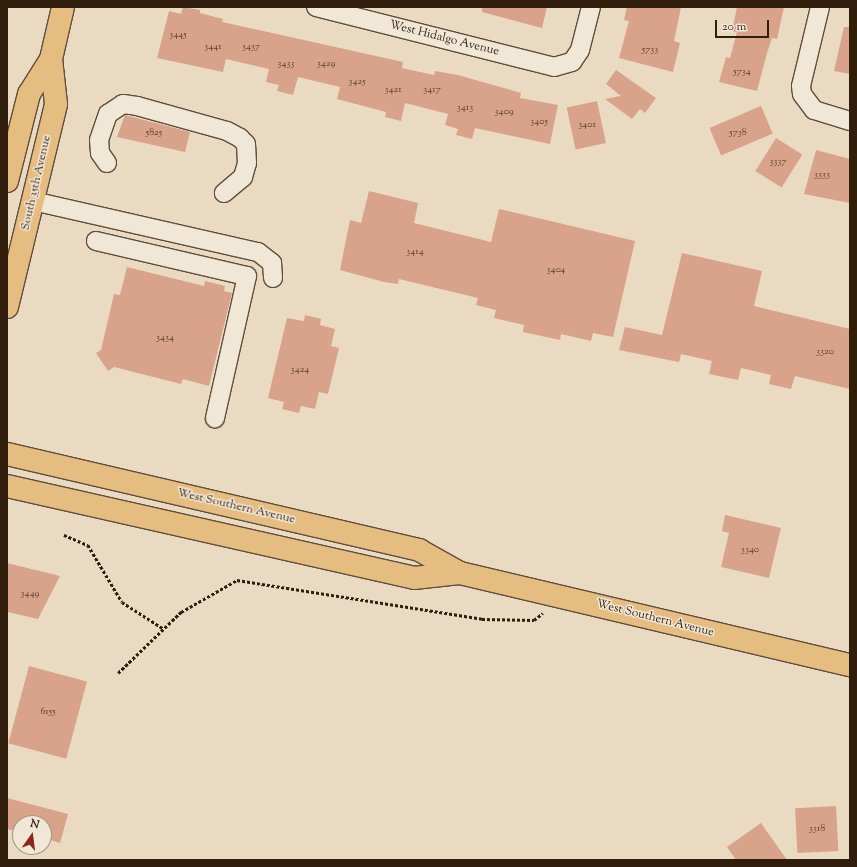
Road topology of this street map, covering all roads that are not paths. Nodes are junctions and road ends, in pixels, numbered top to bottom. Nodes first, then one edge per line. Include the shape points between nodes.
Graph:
1 (63, 7) edge
2 (316, 7) edge
3 (591, 7) edge
4 (820, 7) edge
5 (51, 59) junction
6 (850, 121) edge
7 (107, 163) dead end
8 (7, 181) edge
9 (224, 193) dead end
10 (33, 201) junction
11 (96, 241) dead end
12 (273, 278) dead end
13 (7, 307) edge
14 (215, 418) dead end
15 (7, 454) edge
16 (7, 486) edge
17 (460, 573) junction
18 (850, 666) edge

1 - 5 main road, South 35th Avenue
2 - 3 street, West Hidalgo Avenue via 554,67 572,62 580,50
4 - 6 street via 801,86 805,102 826,115
5 - 8 main road, South 35th Avenue via 29,94
5 - 10 main road, South 35th Avenue via 56,104
7 - 9 street via 100,153 99,140 108,114 123,104 137,106 227,131 246,144 247,163 243,177
10 - 12 street via 258,252 272,263
10 - 13 main road, South 35th Avenue
11 - 14 street via 247,276
15 - 17 main road, West Southern Avenue via 419,550
16 - 17 main road, West Southern Avenue via 414,578
17 - 18 main road, West Southern Avenue

